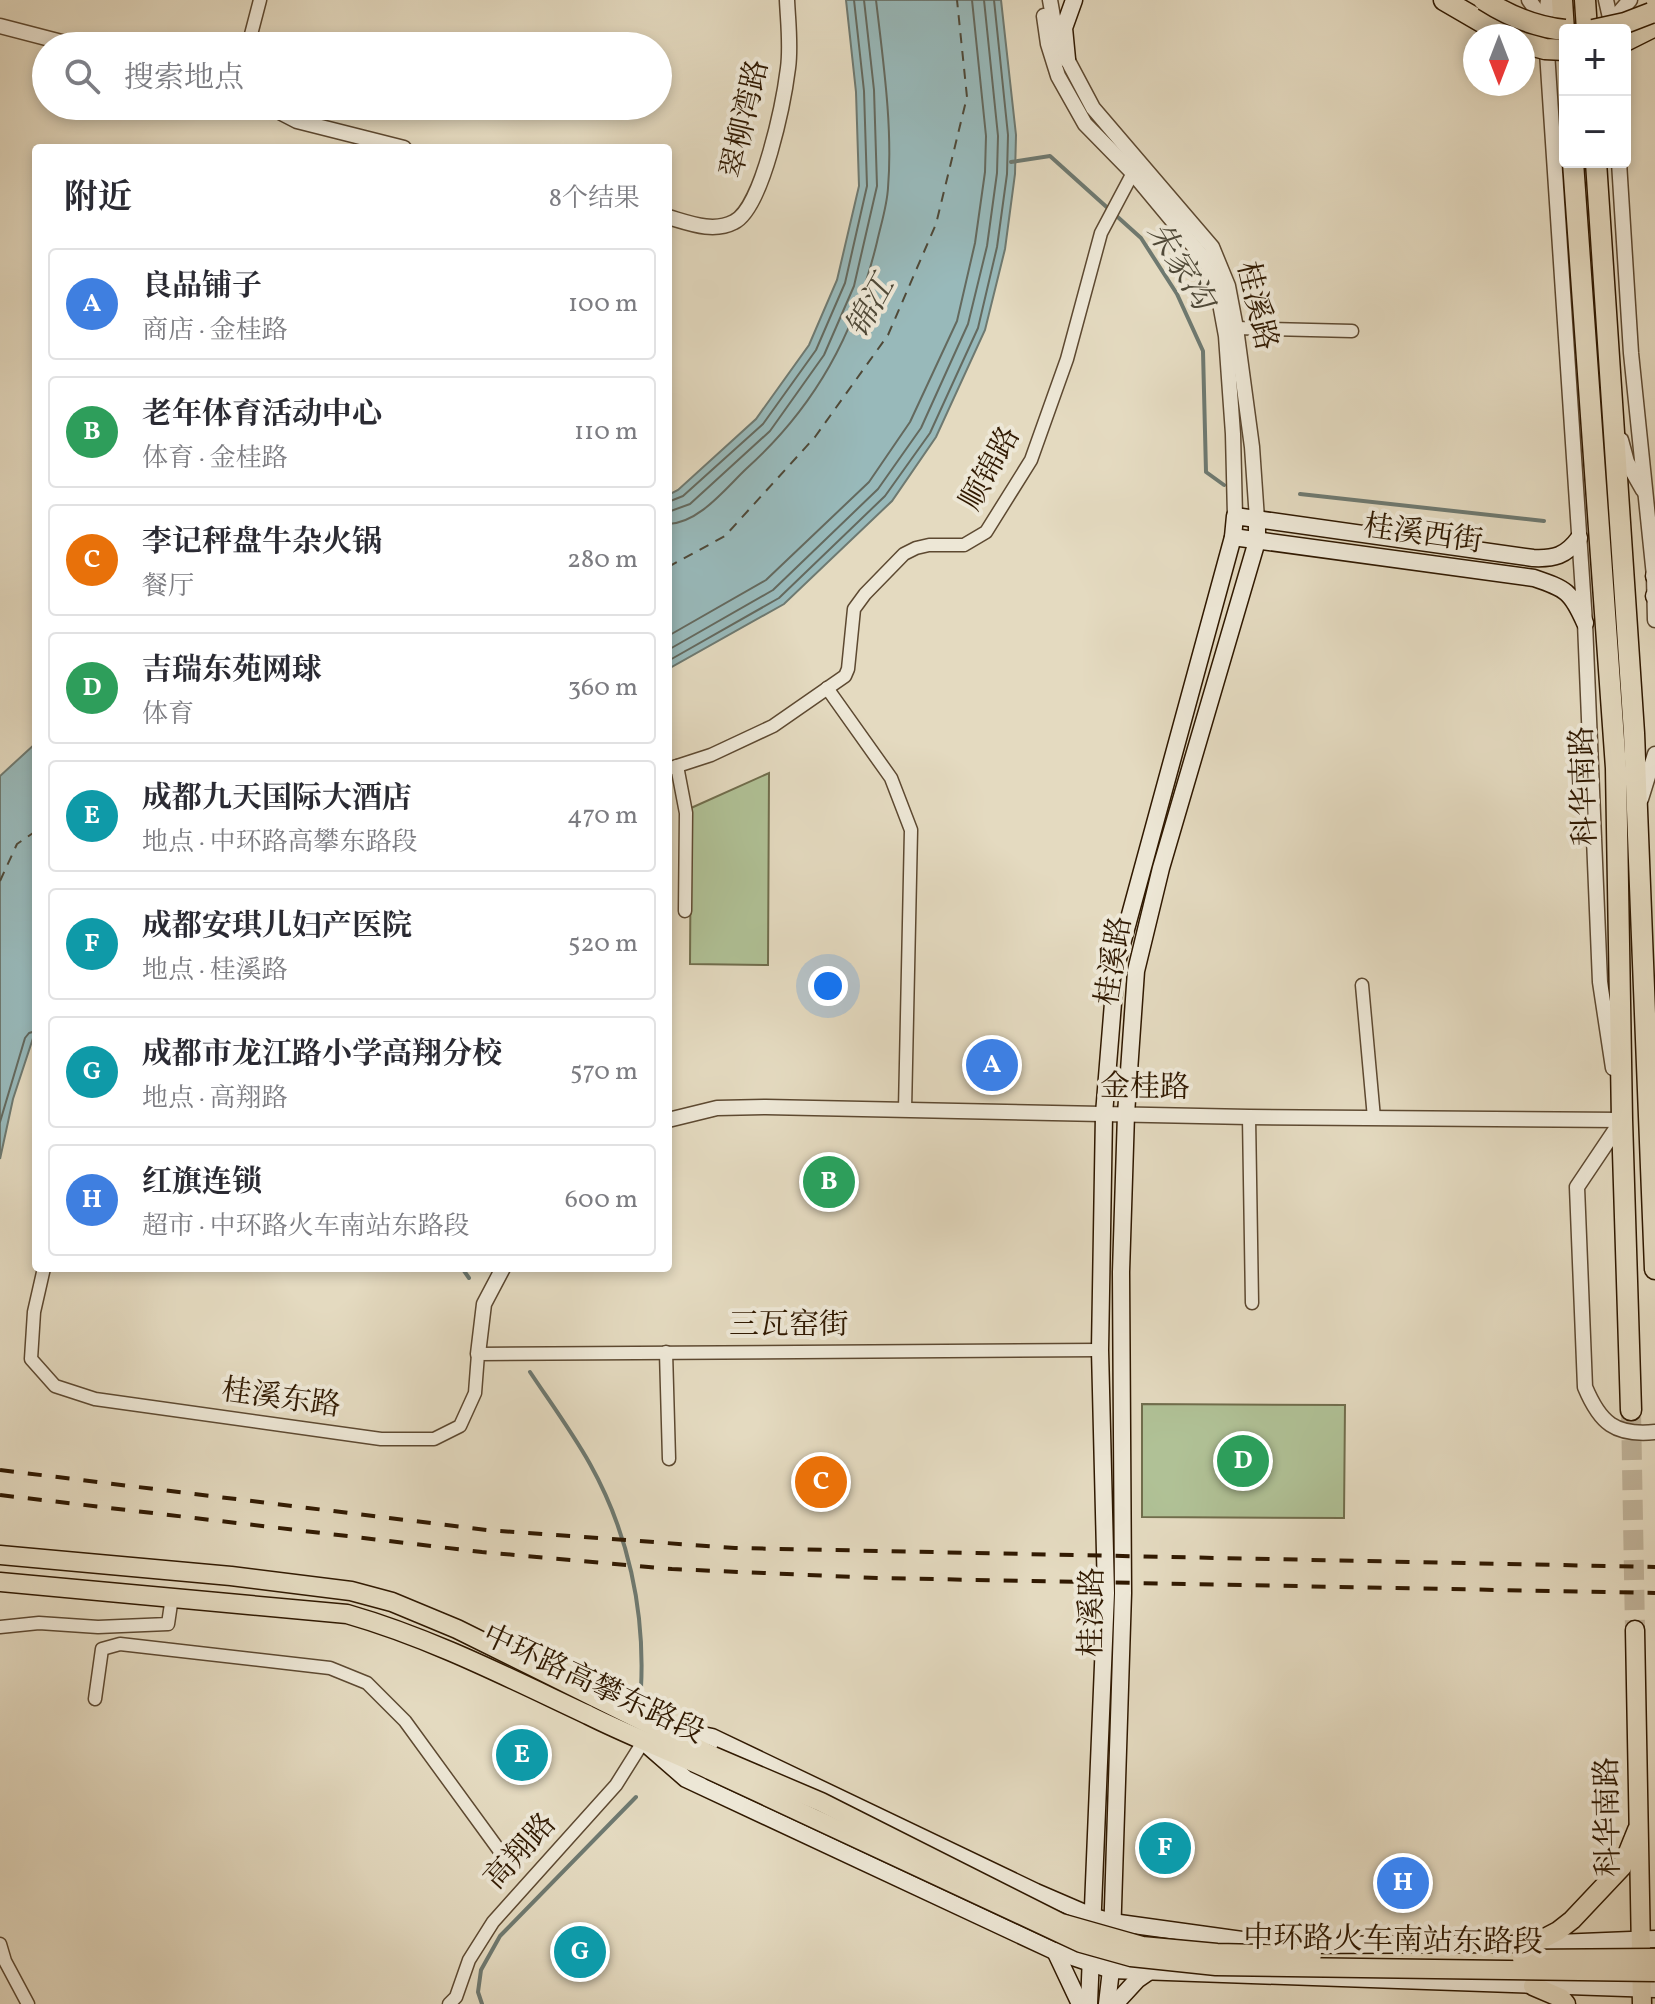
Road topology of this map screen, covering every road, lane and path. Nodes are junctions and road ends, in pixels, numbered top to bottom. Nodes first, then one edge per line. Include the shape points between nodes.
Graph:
1 (260, 0) edge
2 (787, 0) edge
3 (1041, 0) edge
4 (1050, 0) edge
5 (1074, 0) edge
6 (1444, 0) edge
7 (1484, 0) edge
8 (1529, 0) edge
9 (1548, 0) edge
10 (1562, 0) edge
11 (1585, 0) edge
12 (1606, 0) edge
13 (1630, 0) edge
14 (1655, 11) edge
15 (1545, 22) junction
16 (1485, 24) edge
17 (1563, 24) edge
18 (1587, 24) edge
19 (1605, 24) edge
20 (1608, 24) edge
21 (1620, 24) edge
22 (0, 26) edge
23 (1655, 26) edge
24 (1559, 29) edge
25 (252, 32) edge
26 (32, 34) edge
27 (1631, 38) edge
28 (1535, 46) edge
29 (1559, 49) edge
30 (1067, 59) junction
31 (295, 120) edge
32 (388, 144) edge
33 (1136, 167) junction
34 (1573, 168) edge
35 (1596, 168) edge
36 (1619, 168) edge
37 (672, 218) edge
38 (1236, 328) junction
39 (1352, 331) dead end
40 (1613, 411) junction
41 (1594, 449) junction
42 (1575, 479) junction
43 (1647, 497) junction
44 (1235, 516) junction
45 (1257, 519) junction
46 (1233, 537) junction
47 (1579, 538) junction
48 (1257, 541) junction
49 (1655, 576) edge
50 (1654, 596) edge
51 (1655, 620) edge
52 (1585, 623) junction
53 (827, 688) junction
54 (1588, 721) junction
55 (1655, 754) edge
56 (1615, 756) junction
57 (672, 767) edge
58 (1638, 811) junction
59 (685, 911) dead end
60 (1362, 985) dead end
61 (1655, 1071) edge
62 (905, 1110) junction
63 (1104, 1114) junction
64 (1126, 1114) junction
65 (1249, 1117) junction
66 (1374, 1118) junction
67 (672, 1119) edge
68 (1622, 1120) junction
69 (1654, 1122) edge
70 (1655, 1269) edge
71 (43, 1272) edge
72 (501, 1272) edge
73 (1252, 1303) dead end
74 (1100, 1350) junction
75 (666, 1352) junction
76 (478, 1354) junction
77 (1631, 1410) tunnel mouth
78 (1655, 1432) edge
79 (669, 1459) dead end
80 (0, 1555) edge
81 (0, 1582) edge
82 (172, 1597) junction
83 (0, 1627) edge
84 (1635, 1630) tunnel mouth
85 (95, 1699) dead end
86 (653, 1724) junction
87 (643, 1742) junction
88 (711, 1763) junction
89 (1640, 1824) junction
90 (499, 1850) dead end
91 (1094, 1917) junction
92 (1112, 1922) junction
93 (1648, 1939) edge
94 (0, 1944) edge
95 (1533, 1944) junction
96 (1126, 1949) junction
97 (1055, 1951) junction
98 (1655, 1958) edge
99 (1093, 1964) junction
100 (1111, 1970) junction
101 (1150, 1971) junction
102 (1655, 1972) edge
103 (1533, 1986) junction
104 (1646, 1994) edge
105 (454, 2002) edge
106 (28, 2004) edge
107 (1080, 2004) edge
108 (1089, 2004) edge
109 (1107, 2004) edge
110 (1115, 2004) edge
111 (1566, 2004) edge

1 - 25 street
2 - 37 street, 翠柳湾路 via 788,66 775,137 752,206 735,222 708,228
3 - 33 street, 桂溪路 via 1058,76 1085,124
4 - 30 street, 桂溪路
5 - 30 main road via 1064,28
6 - 16 highway
7 - 24 highway, bridge via 1534,25
8 - 15 street
9 - 15 street
10 - 17 highway
11 - 18 highway
12 - 19 street
13 - 20 street
14 - 21 highway, bridge
15 - 42 street
22 - 26 street
23 - 27 highway
28 - 29 highway, bridge
30 - 33 street, 桂溪路 via 1093,108
31 - 32 street
33 - 38 street, 桂溪路 via 1212,247 1228,286
33 - 44 street, 桂溪路 via 1206,261 1219,298 1226,336
33 - 53 street, 顺锦路 via 1101,233 1067,359 1031,460 995,522 964,545 929,545 904,554 854,609 848,669
34 - 41 highway, 科华南路
35 - 40 highway, 科华南路
36 - 43 street
38 - 39 street
38 - 45 street, 桂溪路
40 - 43 street via 1627,462
40 - 58 highway, 科华南路
41 - 42 street
41 - 56 highway, 科华南路
42 - 47 street
43 - 49 street
44 - 45 main road, 桂溪西街
44 - 46 main road, 桂溪路
45 - 47 main road, 桂溪西街 via 1546,559 1570,551
45 - 48 main road, 桂溪路
46 - 48 main road, 桂溪西街
46 - 63 main road, 桂溪路 via 1116,966
47 - 52 street
48 - 52 main road, 桂溪西街 via 1534,578 1572,596
48 - 64 main road, 桂溪路 via 1136,971
49 - 50 street
50 - 51 street
52 - 54 street
53 - 57 street, 顺锦路 via 773,726
53 - 62 street via 891,778 911,830
54 - 56 street
54 - 68 street via 1600,982
55 - 58 street
56 - 68 highway, 科华南路
57 - 59 street via 686,813
58 - 69 highway, 科华南路
60 - 66 street
61 - 69 street
62 - 63 street, 金桂路
62 - 67 street, 金桂路 via 717,1108
63 - 64 street, 金桂路
63 - 74 main road, 桂溪路
64 - 65 street, 金桂路
64 - 92 main road, 桂溪路 via 1121,1272 1123,1593
65 - 66 street, 金桂路
65 - 73 street
66 - 68 street, 金桂路
68 - 77 highway, 科华南路
68 - 78 street via 1577,1187 1585,1387 1609,1426 1631,1433
69 - 70 highway, 科华南路
71 - 76 street, 桂溪东路 via 31,1359 55,1386 95,1399 381,1439 434,1439 460,1426 475,1393
72 - 76 street via 484,1304
74 - 75 street, 三瓦窑街
74 - 91 main road, 桂溪路 via 1106,1593
75 - 76 street, 三瓦窑街
75 - 79 street
80 - 86 main road, 中环路高攀东路段 via 351,1591 457,1629
81 - 82 main road, 中环路高攀东路段
82 - 83 street via 168,1624 158,1626
82 - 87 main road, 中环路高攀东路段 via 347,1614 386,1625 451,1650
84 - 89 main road, 科华南路
85 - 90 street via 102,1649 120,1644 330,1668 367,1683 405,1721
86 - 88 main road, 中环路高攀东路段
86 - 91 main road via 712,1737
87 - 88 main road, 中环路高攀东路段
87 - 97 main road via 686,1779
87 - 105 street, 高翔路 via 616,1785 493,1922 469,1960
88 - 96 main road, 中环路高攀东路段, bridge via 821,1802 1061,1923
89 - 93 main road, 科华南路
89 - 95 main road via 1622,1867 1572,1920
91 - 92 main road
91 - 99 main road, 桂溪路
92 - 95 main road via 1278,1945
92 - 100 main road, 桂溪路
93 - 95 main road
93 - 104 main road, 科华南路
94 - 106 street
96 - 98 main road, 中环路火车南站东路段, bridge via 1429,1959
96 - 102 main road, 中环路火车南站东路段, bridge via 1216,1966
97 - 99 main road
97 - 107 main road
99 - 100 main road
99 - 108 main road, 桂溪路
100 - 101 main road
100 - 109 main road, 桂溪路
101 - 103 main road
101 - 110 main road
103 - 104 main road
103 - 111 main road

